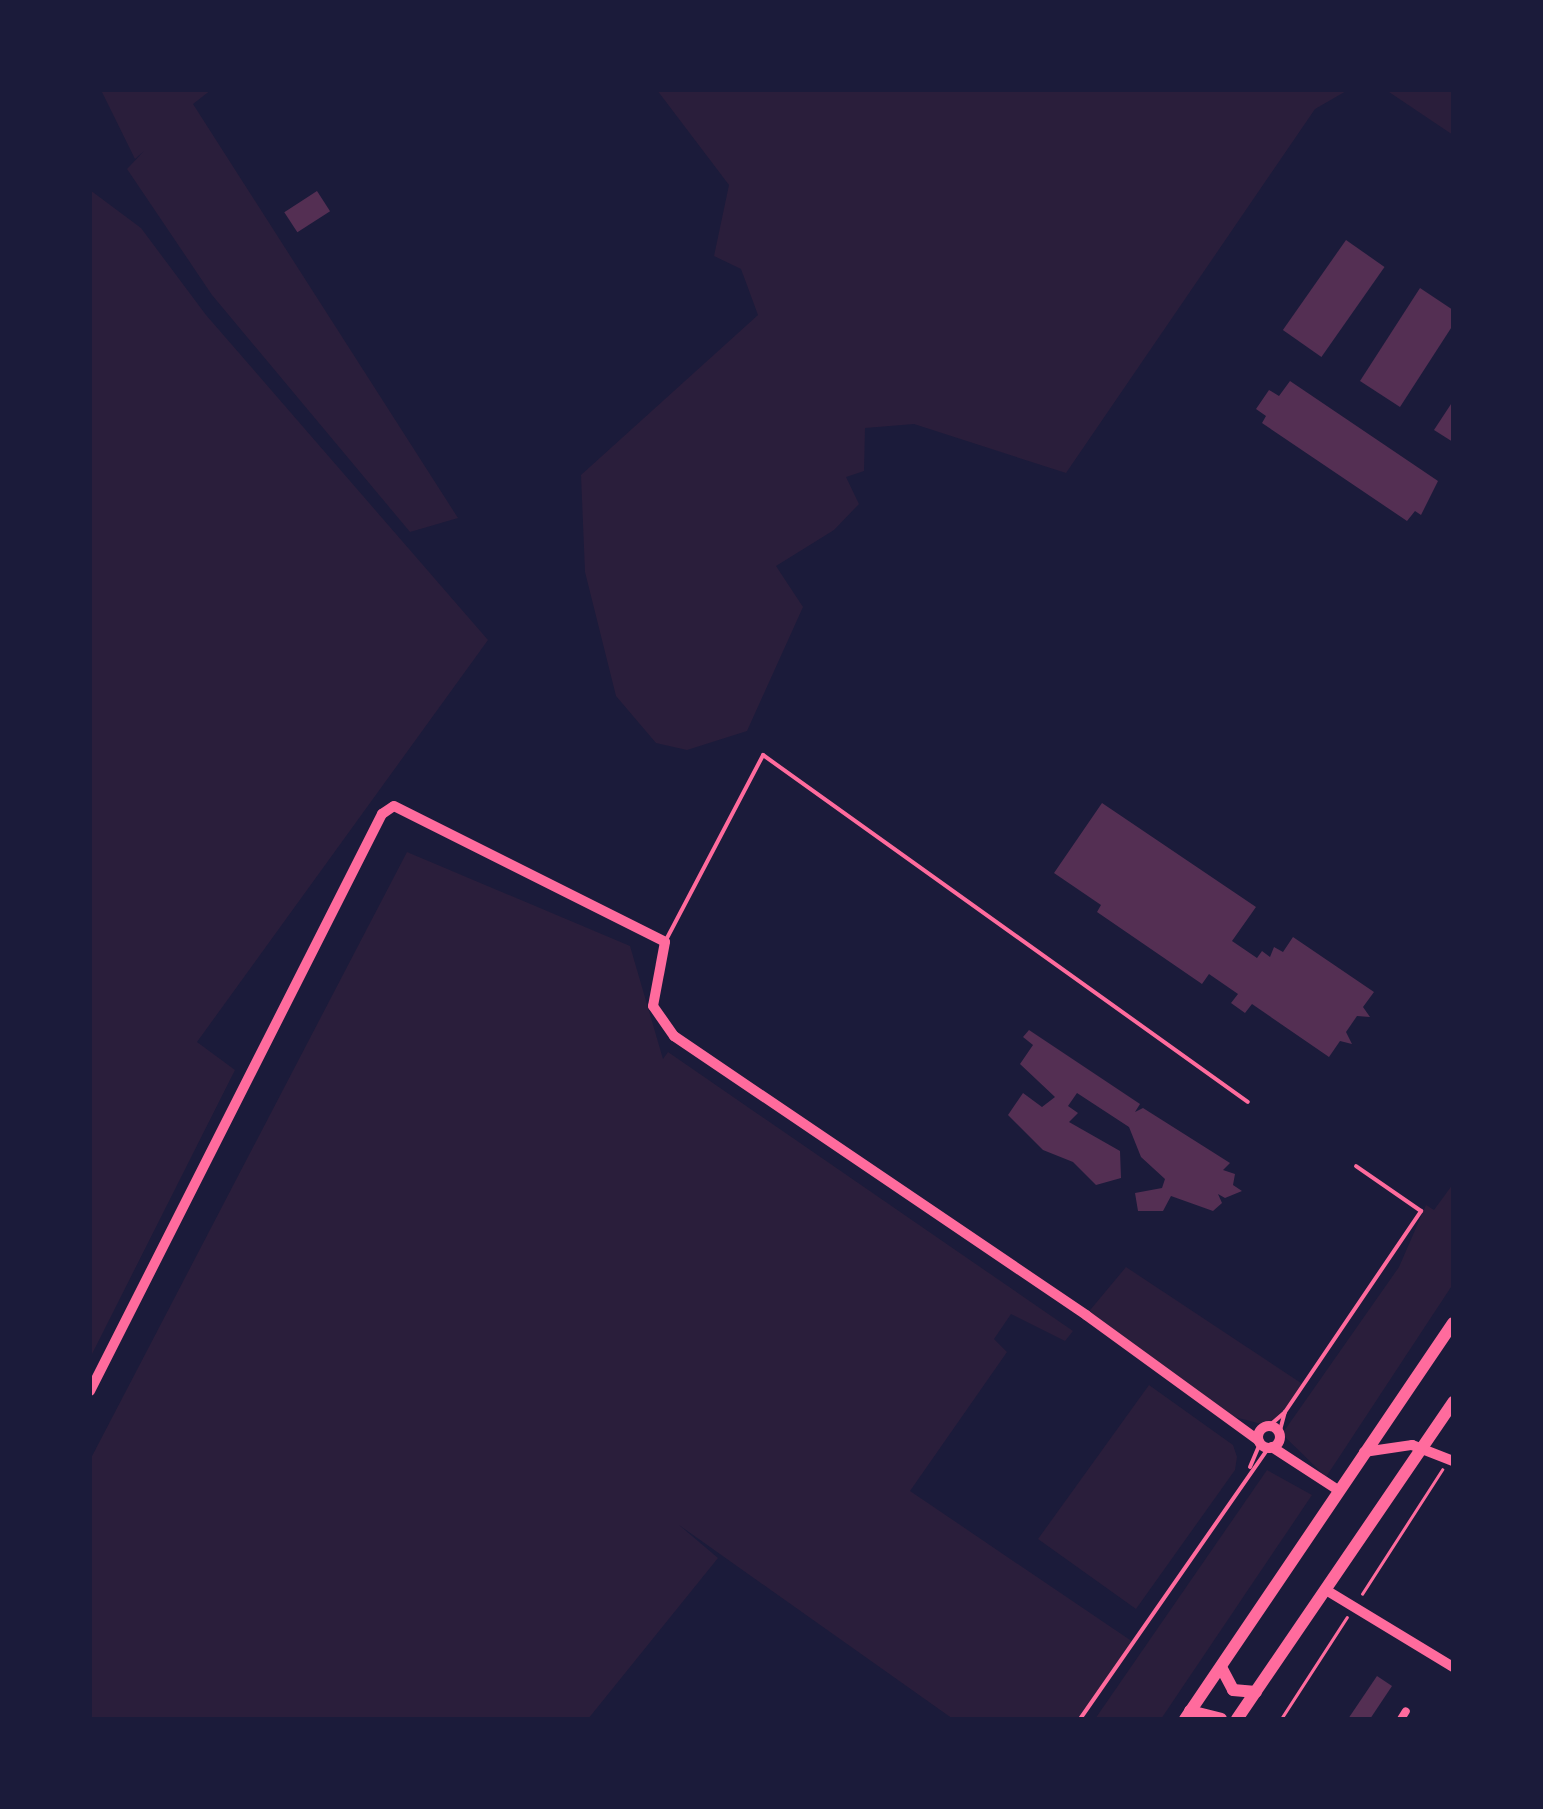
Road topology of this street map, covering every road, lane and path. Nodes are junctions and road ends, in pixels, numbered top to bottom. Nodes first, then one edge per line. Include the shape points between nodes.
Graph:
1 (665, 942) junction
2 (1248, 1102) dead end
3 (1356, 1166) dead end
4 (1453, 1323) edge
5 (90, 1391) edge
6 (1453, 1402) edge
7 (1286, 1412) junction
8 (1231, 1416) junction
9 (1266, 1427) junction
10 (1269, 1442) junction
11 (1423, 1447) junction
12 (1364, 1453) junction
13 (1451, 1459) edge
14 (1249, 1471) junction
15 (1338, 1490) junction
16 (1326, 1590) junction
17 (1354, 1605) junction
18 (1453, 1667) edge
19 (1221, 1668) junction
20 (1256, 1692) junction
21 (1188, 1715) edge
22 (1080, 1719) edge
23 (1220, 1719) edge
24 (1237, 1719) edge
25 (1281, 1719) edge

1 - 2 lane via 762,755
1 - 5 street via 402,807 382,814
1 - 8 street via 653,1006 674,1036
3 - 7 lane via 1421,1212
4 - 12 main road
6 - 11 main road
7 - 9 lane
7 - 10 lane
8 - 9 street
8 - 10 street
9 - 10 street
9 - 10 street
10 - 14 lane
10 - 14 lane
10 - 15 street
11 - 12 street
11 - 13 street
11 - 16 main road
12 - 15 main road
13 - 17 path
14 - 22 lane
15 - 19 main road
16 - 17 street
16 - 20 main road
17 - 18 street
17 - 25 path
19 - 20 main road via 1233,1690
19 - 21 main road
20 - 24 main road
21 - 23 main road

